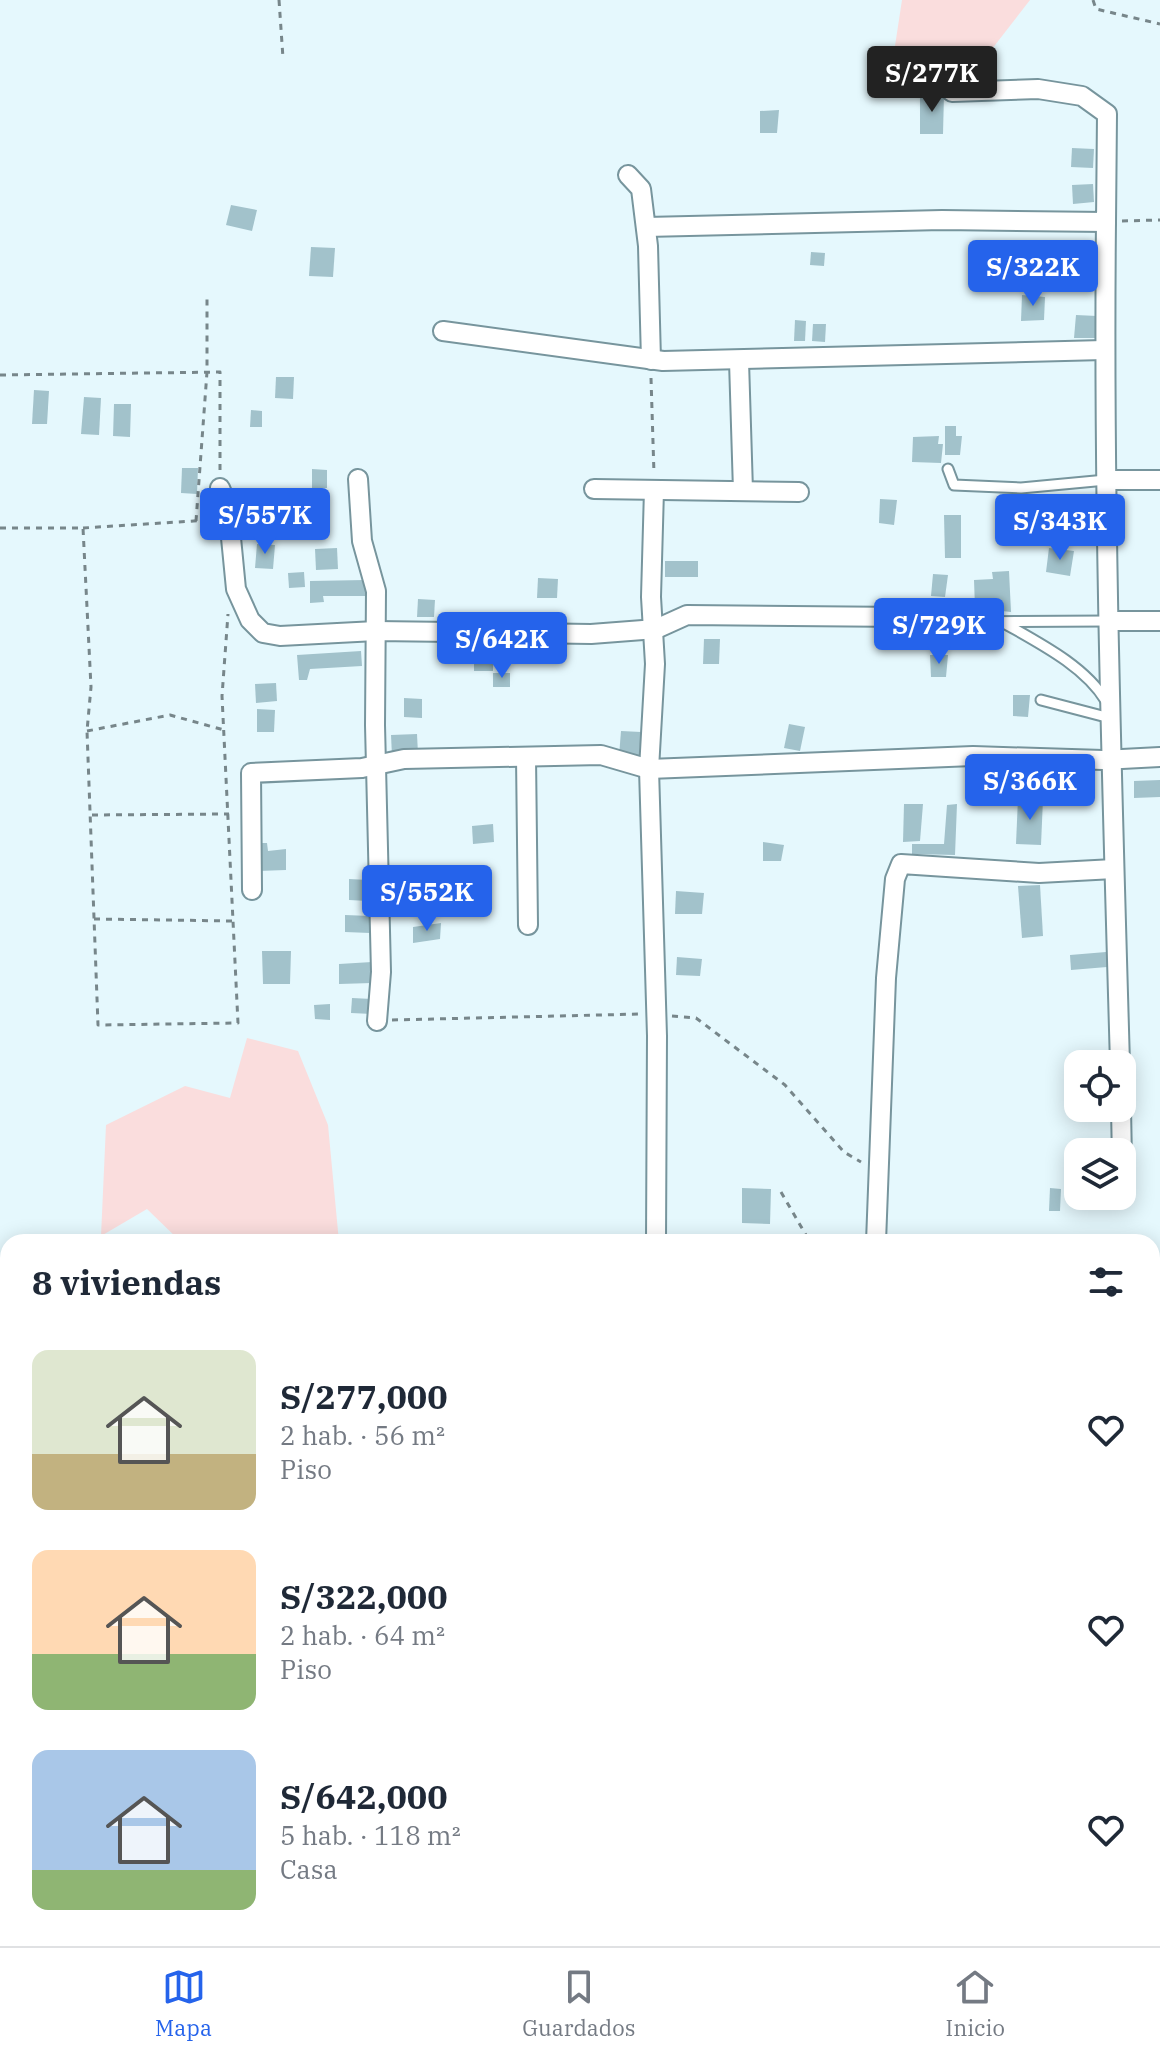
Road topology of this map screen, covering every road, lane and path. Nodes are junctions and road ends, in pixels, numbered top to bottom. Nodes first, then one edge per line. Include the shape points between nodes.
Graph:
1 (279, 0) edge
2 (1093, 0) edge
3 (1160, 24) edge
4 (283, 58) dead end
5 (952, 92) dead end
6 (628, 175) dead end
7 (1160, 220) edge
8 (1106, 222) junction
9 (646, 227) junction
10 (207, 298) dead end
11 (443, 331) dead end
12 (1104, 350) junction
13 (651, 360) junction
14 (739, 361) junction
15 (207, 372) junction
16 (0, 375) edge
17 (948, 469) dead end
18 (358, 479) dead end
19 (1106, 480) junction
20 (1160, 480) edge
21 (220, 488) joint
22 (594, 489) dead end
23 (654, 490) junction
24 (743, 491) junction
25 (799, 492) dead end
26 (220, 520) dead end
27 (196, 521) junction
28 (0, 528) edge
29 (83, 528) junction
30 (228, 606) dead end
31 (907, 617) dead end
32 (1108, 621) junction
33 (1160, 621) edge
34 (1004, 623) junction
35 (656, 629) junction
36 (942, 629) dead end
37 (376, 631) junction
38 (1041, 700) dead end
39 (1110, 713) junction
40 (224, 730) junction
41 (87, 731) junction
42 (526, 757) junction
43 (1160, 757) edge
44 (1111, 758) junction
45 (378, 764) junction
46 (649, 769) junction
47 (229, 814) junction
48 (91, 815) junction
49 (1114, 869) junction
50 (252, 890) dead end
51 (94, 919) junction
52 (234, 921) junction
53 (528, 925) dead end
54 (377, 1021) dead end
55 (1120, 1050) edge
56 (781, 1192) dead end
57 (656, 1234) edge
58 (805, 1234) edge
59 (876, 1234) edge

1 - 4 path
2 - 3 path via 1096,9
5 - 8 street via 1038,89 1082,96 1107,114
6 - 9 street via 641,189
7 - 8 path
8 - 9 street
8 - 12 street
9 - 13 street
10 - 15 path
11 - 13 street
12 - 14 street
12 - 19 street
13 - 14 street
13 - 23 path
14 - 24 street
15 - 16 path
15 - 21 path via 220,372
15 - 27 path
17 - 19 lane via 954,485 1021,488
18 - 37 street via 362,541 376,591
19 - 20 street
19 - 32 street
21 - 37 street via 228,507 236,589 250,620 263,633
22 - 23 street
23 - 24 street
23 - 35 street via 651,597
24 - 25 street
26 - 27 path
27 - 29 path
28 - 29 path
29 - 41 path via 91,687
30 - 40 path
31 - 35 street via 687,615
32 - 33 street
32 - 34 lane
32 - 39 street
34 - 36 lane via 950,622
34 - 39 lane via 1098,687
35 - 37 street via 591,634
35 - 46 street
37 - 45 street
38 - 39 lane
39 - 44 street
40 - 41 path via 170,715
40 - 47 path
41 - 48 path
42 - 45 street
42 - 46 street via 601,755
42 - 53 street
43 - 44 street
44 - 46 street via 973,756
44 - 49 street
45 - 50 street via 251,773
45 - 54 street
46 - 57 street
47 - 48 path
47 - 52 path
48 - 51 path
49 - 55 street
49 - 59 street via 1039,873 901,864 886,978
51 - 52 path
51 - 52 path via 98,1025 238,1023
56 - 58 path

